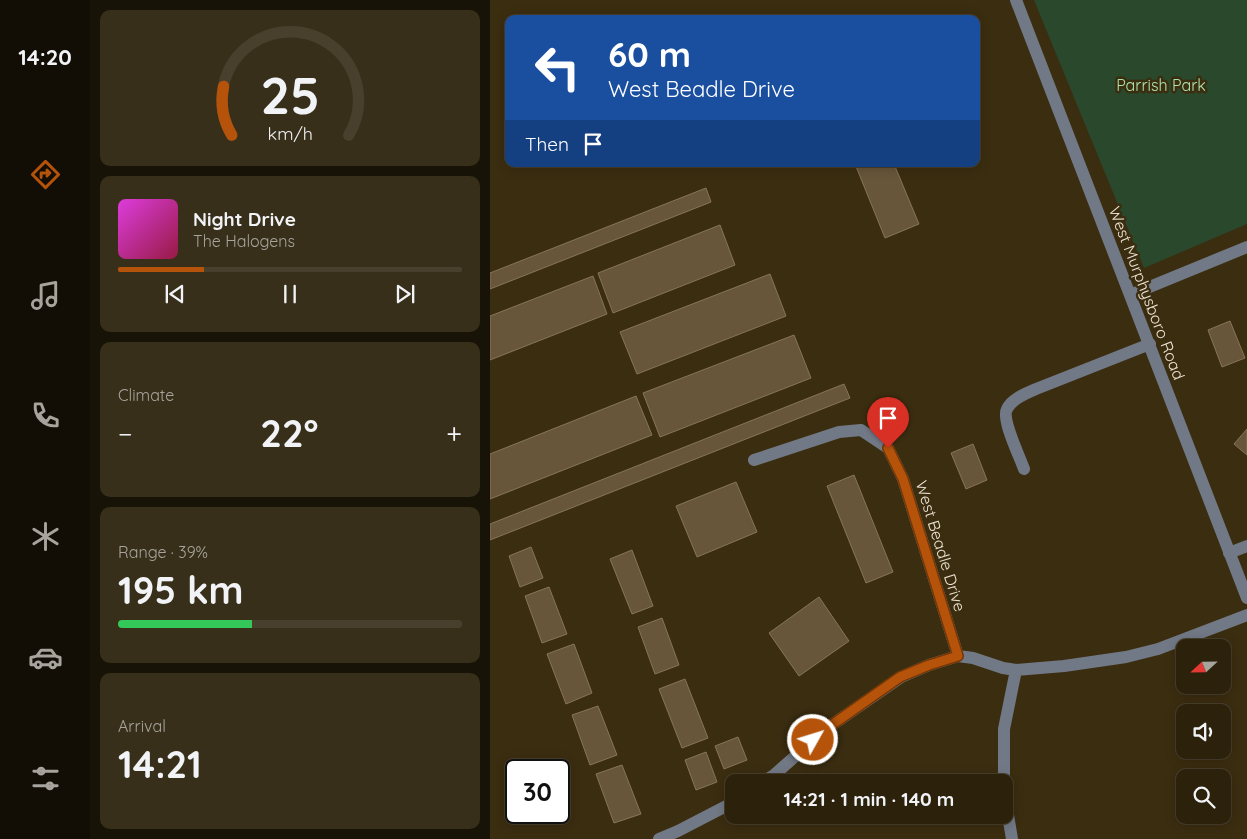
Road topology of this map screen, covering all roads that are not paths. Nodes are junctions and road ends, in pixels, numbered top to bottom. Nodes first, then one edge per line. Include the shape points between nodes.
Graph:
1 (1016, 0) edge
2 (1247, 247) edge
3 (1130, 295) junction
4 (1150, 344) junction
5 (754, 460) dead end
6 (1024, 469) dead end
7 (1247, 546) edge
8 (1229, 553) junction
9 (1247, 598) edge
10 (1247, 615) edge
11 (958, 656) junction
12 (1016, 670) junction
13 (775, 774) edge
14 (1004, 774) edge
15 (725, 807) edge
16 (1010, 824) edge
17 (659, 839) edge
18 (1012, 839) edge

1 - 3 street, West Murphysboro Road
2 - 3 street
3 - 4 street, West Murphysboro Road
4 - 6 street via 1036,389 1007,408 1007,424
4 - 8 street, West Murphysboro Road
5 - 11 street, West Beadle Drive via 839,432 861,430 888,448 903,479
7 - 8 street
8 - 9 street, West Murphysboro Road
10 - 12 street via 1158,649 1126,657
11 - 12 street
11 - 13 street via 900,677 826,729
12 - 14 street via 1004,729
15 - 17 street
16 - 18 street

